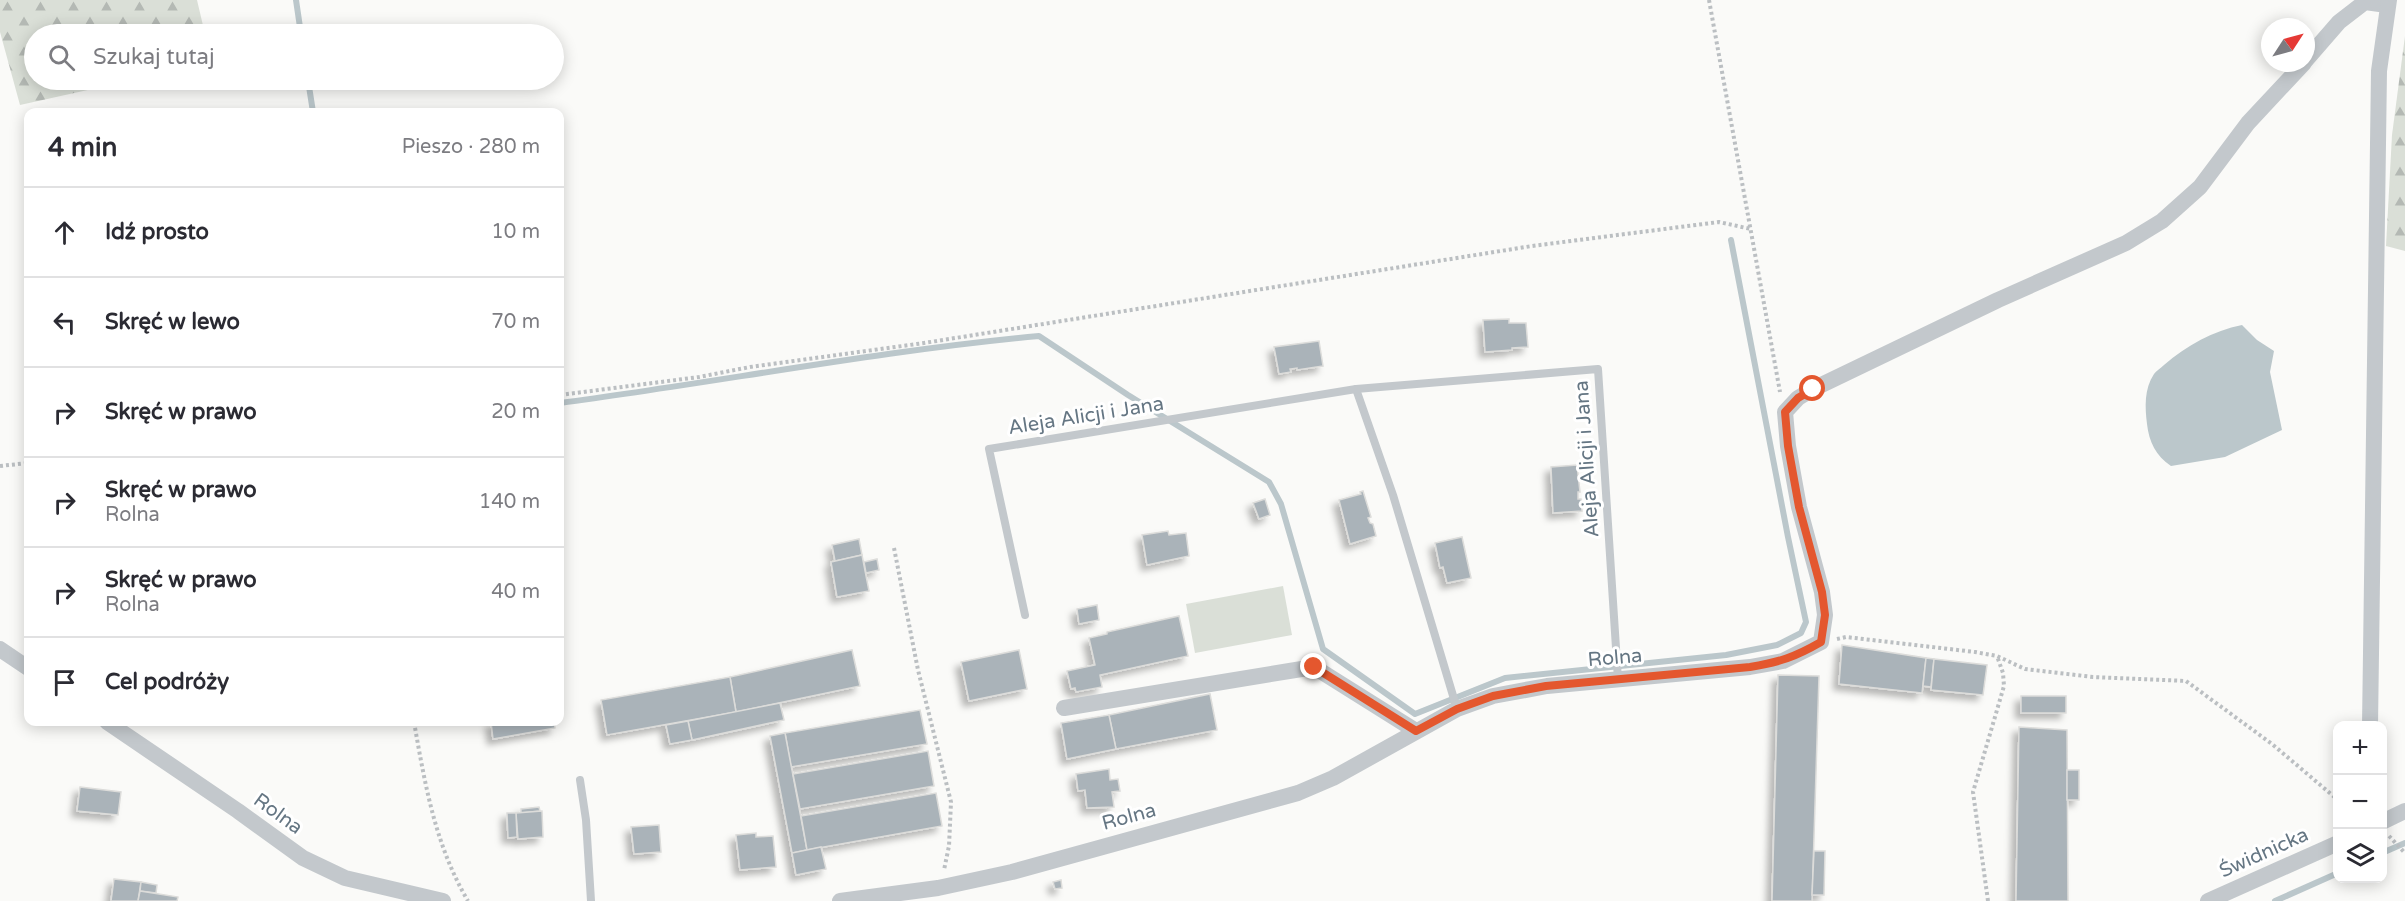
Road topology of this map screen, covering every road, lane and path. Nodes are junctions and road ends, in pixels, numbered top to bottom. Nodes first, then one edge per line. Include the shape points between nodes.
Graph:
1 (1709, 0) edge
2 (2388, 3) edge
3 (2315, 50) edge
4 (2296, 72) edge
5 (1751, 229) junction
6 (1356, 389) junction
7 (564, 394) edge
8 (1785, 412) junction
9 (24, 463) edge
10 (0, 466) edge
11 (894, 548) dead end
12 (1025, 615) dead end
13 (1821, 642) junction
14 (0, 649) edge
15 (1997, 656) junction
16 (24, 665) edge
17 (1618, 679) junction
18 (1064, 708) dead end
19 (1457, 709) junction
20 (2370, 721) edge
21 (113, 726) edge
22 (415, 726) edge
23 (1416, 731) junction
24 (580, 780) dead end
25 (2333, 797) edge
26 (2405, 811) edge
27 (2387, 825) edge
28 (2386, 829) edge
29 (2333, 845) edge
30 (2405, 853) edge
31 (938, 888) junction
32 (443, 901) edge
33 (468, 901) edge
34 (591, 901) edge
35 (840, 901) edge
36 (1988, 901) edge
37 (2208, 901) edge

1 - 5 path
2 - 3 street via 2365,2 2339,22
2 - 20 street via 2379,70
4 - 8 street via 2248,123 2200,187 2162,221 2126,243 1813,389
5 - 7 path via 1719,222 1544,244 924,343
5 - 8 path
6 - 12 lane, Aleja Alicji i Jana via 989,449
6 - 17 lane, Aleja Alicji i Jana via 1598,369
6 - 19 lane via 1393,495
8 - 13 street via 1799,507 1822,592 1825,615
9 - 10 path
11 - 31 path via 918,670 951,802 949,846
13 - 15 path via 1846,637
13 - 17 street, Rolna via 1784,661
14 - 16 street
15 - 25 path via 2025,669 2187,681 2272,744
15 - 36 path via 2004,686 1973,792
17 - 19 street, Rolna via 1546,686 1493,696
18 - 23 street via 1314,667
19 - 23 street, Rolna
21 - 32 street, Rolna via 303,858 345,878
22 - 33 path via 428,800 446,861
23 - 31 street, Rolna via 1333,778 1298,793 1012,872
24 - 34 lane
26 - 27 street
28 - 30 path
29 - 37 street, Świdnicka
31 - 35 street, Rolna

